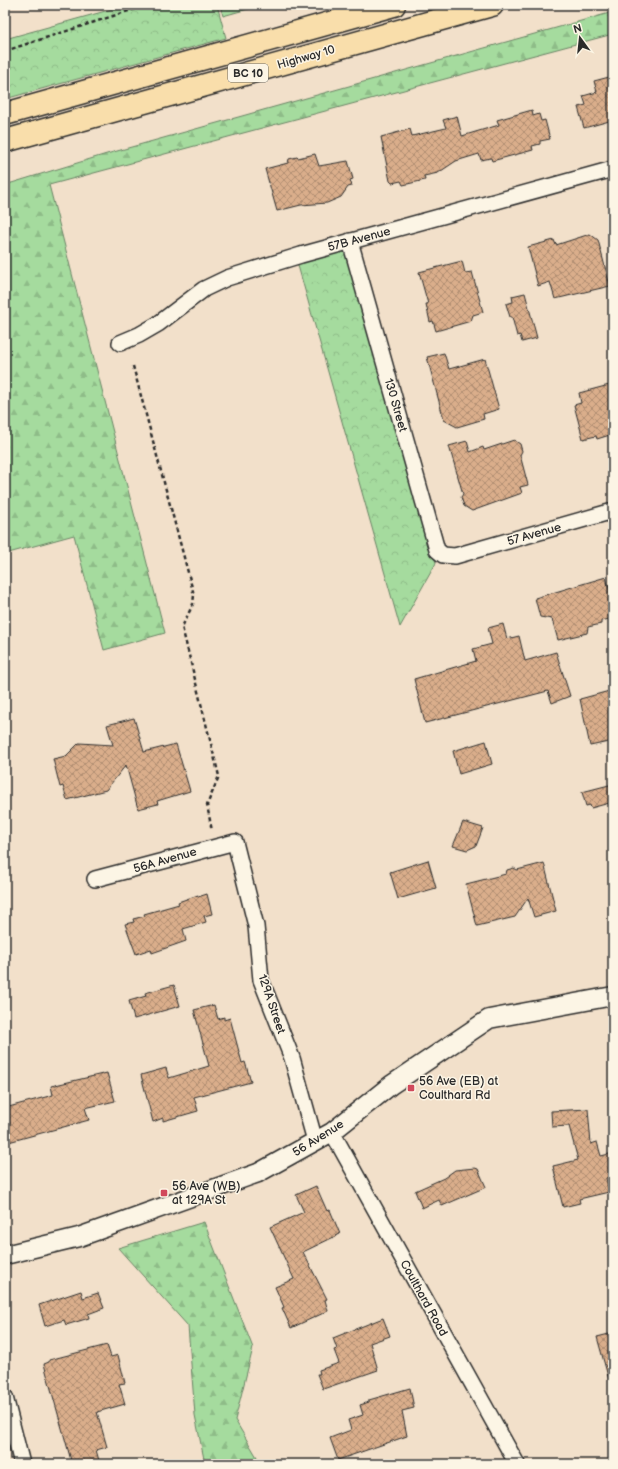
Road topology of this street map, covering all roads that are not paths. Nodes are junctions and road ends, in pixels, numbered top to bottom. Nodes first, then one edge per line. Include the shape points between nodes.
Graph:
1 (394, 5) edge
2 (492, 5) edge
3 (5, 114) edge
4 (5, 141) edge
5 (613, 169) edge
6 (350, 241) junction
7 (120, 343) dead end
8 (613, 511) edge
9 (455, 556) joint
10 (235, 842) joint
11 (95, 879) dead end
12 (613, 996) edge
13 (332, 1132) junction
14 (315, 1141) junction
15 (5, 1256) edge
16 (5, 1397) edge
17 (22, 1464) edge
18 (517, 1464) edge

1 - 3 highway, BC 10
2 - 4 highway, Highway 10 / BC 10
5 - 6 street, 57B Avenue
6 - 7 street, 57B Avenue via 227,278 204,289 139,336
6 - 9 street, 130 Street via 437,550 443,555
8 - 9 street, 57 Avenue
10 - 11 street, 56A Avenue
10 - 14 street, 129A Street via 256,926 261,980 292,1058
12 - 13 street, 56 Avenue via 489,1019 391,1085
13 - 14 street, 56 Avenue
13 - 18 street, Coulthard Road
14 - 15 street, 56 Avenue via 258,1173 78,1237
16 - 17 street

